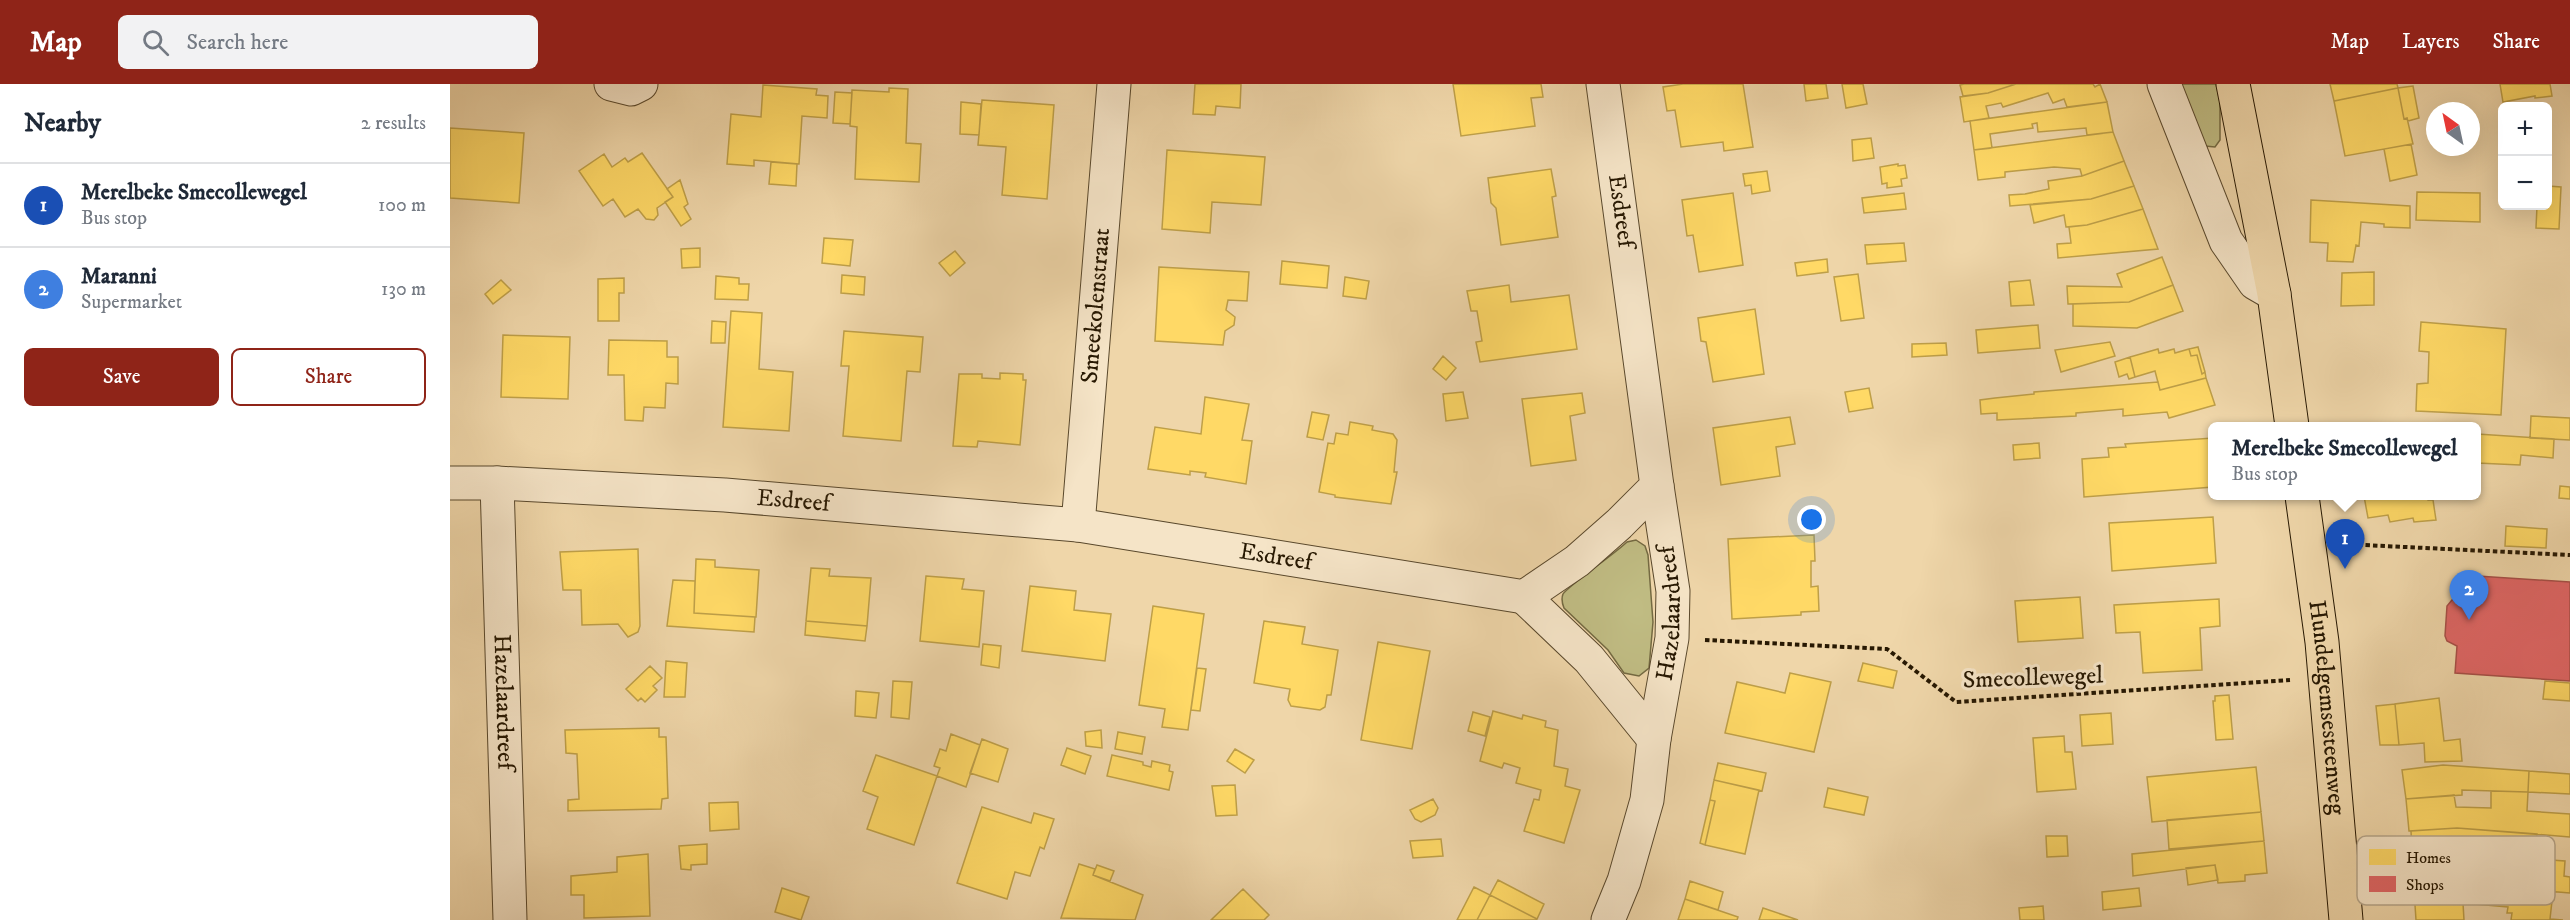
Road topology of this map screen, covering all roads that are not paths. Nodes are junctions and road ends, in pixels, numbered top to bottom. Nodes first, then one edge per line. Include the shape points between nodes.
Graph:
1 (611, 84) edge
2 (641, 84) edge
3 (1114, 84) edge
4 (1604, 84) edge
5 (2164, 84) edge
6 (2233, 84) edge
7 (2274, 294) junction
8 (2291, 422) edge
9 (450, 483) edge
10 (497, 483) junction
11 (1657, 486) junction
12 (2303, 500) edge
13 (1078, 525) junction
14 (1524, 597) junction
15 (1654, 739) junction
16 (510, 920) edge
17 (1608, 920) edge
18 (2346, 920) edge

1 - 2 street via 631,89
3 - 13 street, Smeekolenstraat
4 - 11 street, Esdreef
5 - 7 street via 2226,241 2255,283
6 - 7 main road
7 - 8 main road
9 - 10 street, Esdreef
10 - 13 street, Esdreef via 724,495
10 - 16 street, Hazelaardreef
11 - 14 street via 1577,561
11 - 15 street, Hazelaardreef via 1673,591 1671,638
12 - 18 main road, Hundelgemsesteenweg via 2322,642
13 - 14 street, Esdreef
14 - 15 street, Hazelaardreef via 1589,658
15 - 17 street, Hazelaardreef via 1647,800 1624,881

